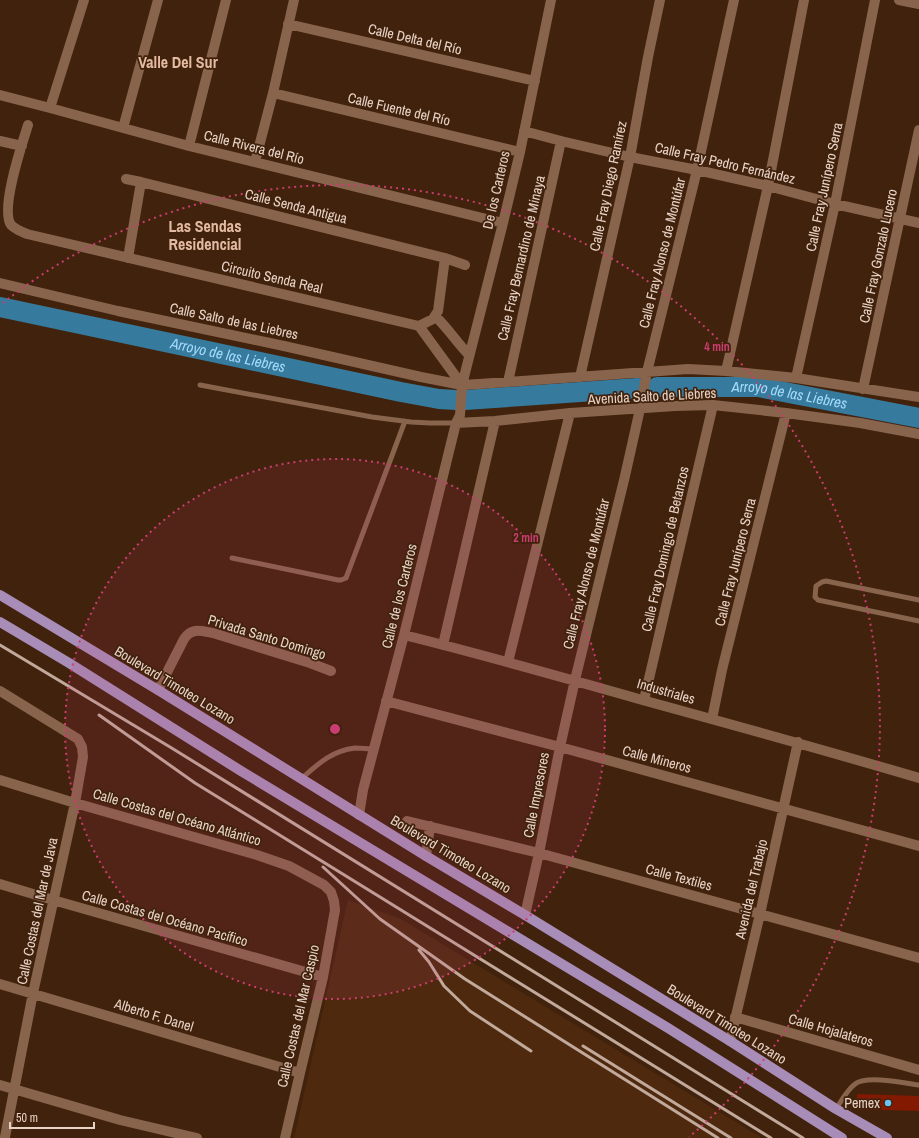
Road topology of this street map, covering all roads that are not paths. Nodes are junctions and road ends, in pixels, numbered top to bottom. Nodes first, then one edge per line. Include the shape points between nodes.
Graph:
1 (84, 0) edge
2 (158, 0) edge
3 (226, 0) edge
4 (294, 0) edge
5 (551, 0) edge
6 (660, 0) edge
7 (734, 0) edge
8 (804, 0) edge
9 (875, 0) edge
10 (899, 0) edge
11 (919, 4) edge
12 (288, 24) junction
13 (535, 81) junction
14 (273, 93) junction
15 (0, 95) edge
16 (50, 108) junction
17 (28, 125) dead end
18 (123, 128) junction
19 (919, 130) edge
20 (524, 131) junction
21 (561, 140) junction
22 (0, 141) edge
23 (22, 146) junction
24 (189, 146) junction
25 (520, 152) junction
26 (630, 157) junction
27 (255, 162) junction
28 (697, 170) junction
29 (126, 179) dead end
30 (141, 182) junction
31 (768, 186) junction
32 (835, 204) junction
33 (900, 218) junction
34 (503, 223) junction
35 (919, 223) edge
36 (128, 258) junction
37 (445, 258) junction
38 (465, 265) dead end
39 (0, 283) edge
40 (435, 316) junction
41 (419, 326) junction
42 (469, 355) junction
43 (726, 371) junction
44 (647, 376) junction
45 (580, 377) junction
46 (796, 378) junction
47 (508, 382) junction
48 (200, 385) dead end
49 (461, 389) junction
50 (863, 389) junction
51 (919, 397) edge
52 (713, 405) junction
53 (641, 406) junction
54 (786, 413) junction
55 (570, 414) junction
56 (458, 419) junction
57 (405, 421) junction
58 (495, 421) junction
59 (919, 434) edge
60 (232, 558) dead end
61 (0, 595) edge
62 (919, 600) edge
63 (919, 621) edge
64 (0, 622) edge
65 (404, 635) junction
66 (443, 645) junction
67 (508, 662) junction
68 (331, 671) dead end
69 (575, 680) junction
70 (0, 690) edge
71 (158, 690) junction
72 (644, 700) junction
73 (386, 702) junction
74 (712, 719) junction
75 (798, 742) junction
76 (560, 747) junction
77 (374, 749) junction
78 (919, 778) edge
79 (301, 779) junction
80 (0, 780) edge
81 (75, 803) junction
82 (783, 808) junction
83 (359, 815) junction
84 (407, 821) dead end
85 (430, 826) junction
86 (919, 846) edge
87 (539, 853) junction
88 (426, 856) junction
89 (0, 884) edge
90 (53, 900) junction
91 (334, 901) joint
92 (760, 914) junction
93 (525, 915) junction
94 (919, 958) edge
95 (323, 977) junction
96 (0, 984) edge
97 (33, 993) junction
98 (736, 1017) junction
99 (730, 1041) junction
100 (919, 1070) edge
101 (300, 1073) junction
102 (0, 1085) edge
103 (919, 1085) edge
104 (15, 1089) junction
105 (836, 1109) junction
106 (5, 1137) dead end
107 (197, 1138) edge
108 (285, 1138) edge
109 (842, 1138) edge
110 (887, 1138) edge

1 - 16 street
2 - 18 street
3 - 24 street
4 - 12 street
5 - 13 street, De los Carteros
6 - 26 street, Calle Fray Diego Ramírez
7 - 28 street, Calle Fray Alonso de Montúfar
8 - 31 street
9 - 32 street, Calle Fray Junípero Serra
10 - 11 street
12 - 13 street, Calle Delta del Río
12 - 14 street
13 - 20 street, De los Carteros
14 - 25 street, Calle Fuente del Río
14 - 27 street
15 - 16 street, Calle Rivera del Río
16 - 18 street, Calle Rivera del Río
17 - 23 street, Circuito Senda Real
18 - 24 street, Calle Rivera del Río
19 - 33 street, Calle Fray Gonzalo Lucero
20 - 21 street, Calle Fray Pedro Fernández
20 - 25 street, De los Carteros
21 - 26 street, Calle Fray Pedro Fernández
21 - 47 street, Calle Fray Bernardino de Minaya
22 - 23 street
23 - 36 street, Circuito Senda Real via 8,196 7,209 11,224 27,234
24 - 27 street, Calle Rivera del Río
25 - 34 street, De los Carteros
26 - 28 street, Calle Fray Pedro Fernández
26 - 45 street, Calle Fray Diego Ramírez
27 - 34 street, Calle Rivera del Río
28 - 31 street, Calle Fray Pedro Fernández
28 - 44 street, Calle Fray Alonso de Montúfar
29 - 30 street, Calle Senda Antigua
30 - 36 street
30 - 37 street, Calle Senda Antigua
31 - 32 street, Calle Fray Pedro Fernández
31 - 43 street
32 - 33 street, Calle Fray Pedro Fernández
32 - 46 street, Calle Fray Junípero Serra
33 - 35 street, Calle Fray Pedro Fernández
33 - 50 street, Calle Fray Gonzalo Lucero
34 - 42 street, De los Carteros
36 - 41 street, Circuito Senda Real
37 - 38 street, Calle Senda Antigua
37 - 40 street via 439,306
39 - 49 street, Calle Salto de las Liebres via 422,377
40 - 41 street
40 - 42 street
41 - 49 street
42 - 49 street, De los Carteros
43 - 44 street, Avenida Salto de Liebres via 688,369
43 - 46 street, Avenida Salto de Liebres
44 - 45 street, Avenida Salto de Liebres
44 - 53 street, Calle Fray Alonso de Montúfar
45 - 47 street, Avenida Salto de Liebres
46 - 50 street, Avenida Salto de Liebres
47 - 49 street, Avenida Salto de Liebres via 479,384
48 - 57 lane
49 - 56 street, Calle de los Carteros
50 - 51 street, Avenida Salto de Liebres
52 - 53 street, Avenida Salto de Liebres
52 - 54 street, Avenida Salto de Liebres
52 - 72 street, Calle Fray Domingo de Betanzos
53 - 55 street, Avenida Salto de Liebres
53 - 69 street, Calle Fray Alonso de Montúfar
54 - 59 street, Avenida Salto de Liebres
54 - 74 street, Calle Fray Junípero Serra
55 - 58 street, Avenida Salto de Liebres
55 - 67 street
56 - 57 lane via 430,423
56 - 58 street, Avenida Salto de Liebres
56 - 65 street, Calle de los Carteros
57 - 60 lane via 346,578 338,580
58 - 66 street
61 - 71 main road, Boulevard Timoteo Lozano
62 - 63 lane via 826,581 816,586 815,595 818,600
64 - 109 main road via 241,771 668,1028
65 - 66 street, Industriales
65 - 73 street, Calle de los Carteros
66 - 67 street, Industriales
67 - 69 street, Industriales
68 - 71 street, Privada Santo Domingo via 197,630 191,631 184,638
69 - 72 street, Industriales
69 - 76 street, Calle Impresores
70 - 81 street, Calle Costas del Mar de Java via 78,739 83,757
71 - 79 main road, Boulevard Timoteo Lozano
72 - 74 street, Industriales
73 - 76 street, Calle Mineros
73 - 77 street, Calle de los Carteros
74 - 75 street, Industriales
75 - 78 street, Industriales
75 - 82 street, Avenida del Trabajo
76 - 82 street, Calle Mineros
76 - 87 street, Calle Impresores
77 - 79 lane via 356,748 340,751 326,758
77 - 83 street, Calle de los Carteros
79 - 83 main road, Boulevard Timoteo Lozano
80 - 81 street, Calle Costas del Océano Atlántico
81 - 90 street, Calle Costas del Mar de Java
81 - 91 street, Calle Costas del Océano Atlántico via 290,866 324,885 331,892
82 - 86 street, Calle Mineros
82 - 92 street, Avenida del Trabajo
83 - 88 main road, Boulevard Timoteo Lozano
84 - 85 street, Calle Textiles
85 - 87 street, Calle Textiles
85 - 88 street
87 - 92 street, Calle Textiles
87 - 93 street, Calle Impresores
88 - 93 main road, Boulevard Timoteo Lozano
89 - 90 street, Calle Costas del Océano Pacífico
90 - 95 street, Calle Costas del Océano Pacífico
90 - 97 street, Calle Costas del Mar de Java
91 - 95 street, Calle Costas del Mar Caspio via 334,919
92 - 94 street, Calle Textiles
92 - 98 street, Avenida del Trabajo
93 - 99 main road, Boulevard Timoteo Lozano
95 - 101 street, Calle Costas del Mar Caspio
96 - 97 street, Alberto F. Danel
97 - 101 street, Alberto F. Danel
97 - 104 street, Calle Costas del Mar de Java
98 - 99 street, Avenida del Trabajo
98 - 100 street, Calle Hojalateros
99 - 105 main road, Boulevard Timoteo Lozano
101 - 108 street, Calle Costas del Mar Caspio
102 - 104 street
103 - 105 lane via 864,1079 856,1083
104 - 106 street, Calle Costas del Mar de Java
104 - 107 street via 120,1120
105 - 110 main road, Boulevard Timoteo Lozano

